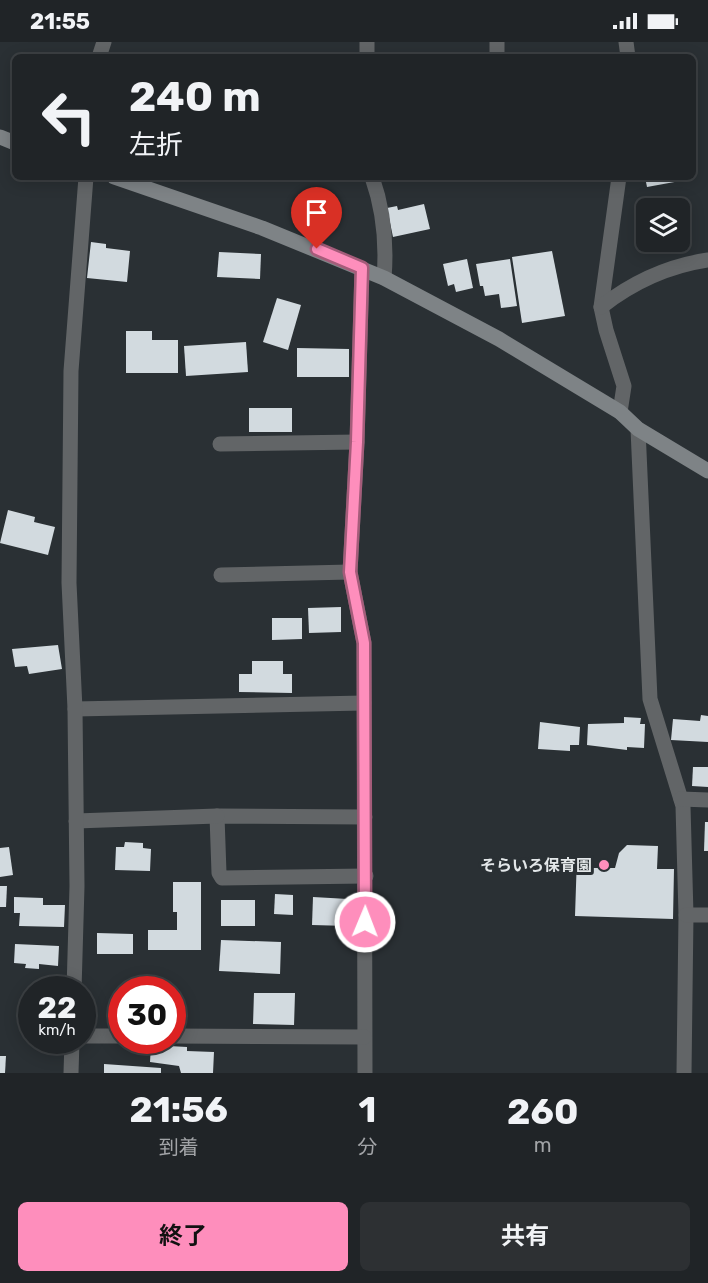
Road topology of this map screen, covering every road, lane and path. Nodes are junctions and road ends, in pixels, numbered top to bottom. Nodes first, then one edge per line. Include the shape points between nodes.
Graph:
1 (86, 180) edge
2 (123, 180) edge
3 (373, 180) edge
4 (619, 180) edge
5 (708, 260) edge
6 (362, 268) junction
7 (384, 278) junction
8 (601, 307) junction
9 (620, 412) junction
10 (638, 429) junction
11 (357, 442) junction
12 (220, 444) dead end
13 (708, 471) edge
14 (350, 572) junction
15 (221, 575) dead end
16 (364, 703) junction
17 (75, 709) junction
18 (681, 799) junction
19 (708, 800) edge
20 (217, 816) junction
21 (365, 818) junction
22 (76, 821) junction
23 (366, 876) junction
24 (686, 915) junction
25 (708, 915) edge
26 (74, 976) edge
27 (186, 1036) edge
28 (364, 1037) junction
29 (72, 1054) edge
30 (71, 1073) edge
31 (365, 1073) edge
32 (684, 1073) edge

1 - 17 street via 71,371 69,583
2 - 6 street via 262,228
3 - 7 street via 382,206
4 - 8 street
5 - 8 street via 655,273
6 - 7 street
6 - 11 street
7 - 9 street via 499,339
8 - 9 street via 624,386
9 - 10 street
10 - 13 street
10 - 18 street via 650,699
11 - 12 street
11 - 14 street
14 - 15 street
14 - 16 street via 364,643
16 - 17 street
16 - 21 street
17 - 22 street
18 - 19 street
18 - 24 street
20 - 21 street
20 - 22 street
20 - 23 street via 222,878
21 - 23 street
22 - 26 street
23 - 28 street
24 - 25 street
24 - 32 street
27 - 28 street
28 - 31 street
29 - 30 street

